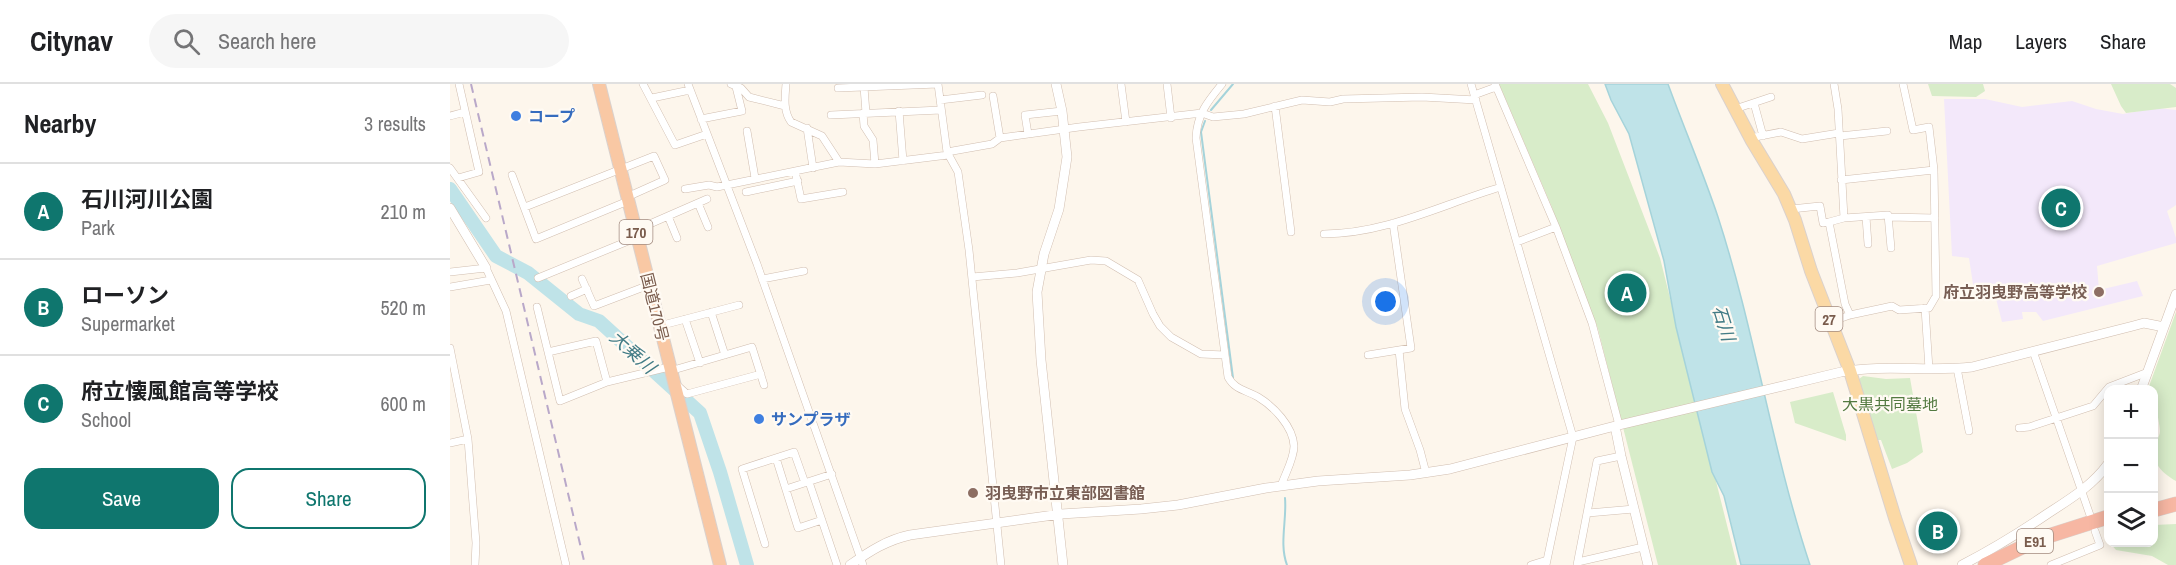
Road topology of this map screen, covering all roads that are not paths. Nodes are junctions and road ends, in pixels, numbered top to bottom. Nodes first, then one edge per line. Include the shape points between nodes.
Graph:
1 (459, 84) edge
2 (599, 84) edge
3 (643, 84) edge
4 (786, 84) edge
5 (938, 84) edge
6 (1056, 84) edge
7 (1121, 84) edge
8 (1167, 84) edge
9 (1222, 84) edge
10 (1471, 84) edge
11 (1722, 84) edge
12 (1834, 84) edge
13 (1904, 84) edge
14 (733, 85) edge
15 (1495, 86) edge
16 (689, 87) edge
17 (864, 87) junction
18 (838, 88) dead end
19 (982, 95) dead end
20 (993, 96) dead end
21 (652, 98) junction
22 (1475, 98) junction
23 (1771, 98) dead end
24 (940, 100) junction
25 (1754, 103) junction
26 (785, 106) junction
27 (1275, 106) junction
28 (1735, 109) junction
29 (941, 110) junction
30 (899, 111) junction
31 (1062, 111) junction
32 (465, 112) junction
33 (865, 113) junction
34 (1202, 113) junction
35 (831, 115) dead end
36 (450, 116) edge
37 (1171, 118) junction
38 (701, 119) junction
39 (1125, 122) junction
40 (807, 128) junction
41 (1065, 129) junction
42 (747, 131) dead end
43 (1887, 131) dead end
44 (707, 134) junction
45 (1028, 134) junction
46 (1840, 135) junction
47 (1756, 137) junction
48 (1000, 138) junction
49 (948, 153) junction
50 (903, 161) junction
51 (839, 162) junction
52 (875, 164) junction
53 (450, 168) edge
54 (620, 168) junction
55 (813, 168) junction
56 (1934, 170) junction
57 (795, 171) junction
58 (512, 176) dead end
59 (458, 178) junction
60 (755, 178) junction
61 (1841, 180) junction
62 (798, 181) junction
63 (726, 185) junction
64 (1501, 187) junction
65 (685, 189) dead end
66 (746, 192) dead end
67 (843, 192) dead end
68 (628, 199) junction
69 (708, 199) dead end
70 (698, 203) junction
71 (525, 207) junction
72 (450, 208) edge
73 (1791, 209) junction
74 (668, 216) junction
75 (1866, 217) junction
76 (1888, 217) junction
77 (486, 218) dead end
78 (1844, 218) junction
79 (1935, 218) junction
80 (1829, 222) junction
81 (1393, 223) junction
82 (1556, 226) junction
83 (708, 227) dead end
84 (1291, 232) dead end
85 (637, 233) junction
86 (1324, 234) dead end
87 (677, 238) dead end
88 (1517, 242) junction
89 (1868, 244) dead end
90 (1891, 248) dead end
91 (486, 268) junction
92 (1040, 269) junction
93 (804, 271) dead end
94 (450, 272) edge
95 (972, 277) junction
96 (538, 278) dead end
97 (582, 279) dead end
98 (762, 279) junction
99 (491, 280) junction
100 (649, 285) junction
101 (450, 287) edge
102 (587, 288) junction
103 (2176, 294) edge
104 (571, 296) dead end
105 (739, 305) dead end
106 (537, 307) dead end
107 (1925, 308) junction
108 (711, 312) junction
109 (1850, 315) junction
110 (685, 319) junction
111 (1830, 322) junction
112 (659, 326) junction
113 (2164, 327) junction
114 (450, 348) edge
115 (1399, 350) junction
116 (2033, 351) junction
117 (548, 352) junction
118 (725, 355) junction
119 (1225, 355) junction
120 (1368, 355) dead end
121 (699, 363) junction
122 (1957, 368) junction
123 (1929, 369) junction
124 (1845, 371) junction
125 (2148, 372) junction
126 (671, 373) junction
127 (761, 374) junction
128 (607, 382) junction
129 (764, 385) dead end
130 (2143, 385) edge
131 (2056, 418) junction
132 (1620, 425) junction
133 (2019, 428) dead end
134 (1969, 431) dead end
135 (1573, 437) junction
136 (468, 439) junction
137 (450, 443) edge
138 (1621, 456) junction
139 (776, 458) junction
140 (2104, 470) edge
141 (1426, 472) junction
142 (832, 474) junction
143 (807, 482) junction
144 (1281, 486) junction
145 (786, 489) junction
146 (2081, 491) junction
147 (2176, 498) edge
148 (2158, 502) edge
149 (2176, 504) edge
150 (1634, 509) junction
151 (2158, 509) edge
152 (1588, 513) junction
153 (1057, 514) junction
154 (2104, 519) edge
155 (822, 520) junction
156 (996, 522) junction
157 (2104, 524) edge
158 (2090, 525) junction
159 (765, 544) dead end
160 (1643, 547) junction
161 (862, 561) edge
162 (1547, 562) edge
163 (1577, 563) edge
164 (475, 565) edge
165 (566, 565) edge
166 (720, 565) edge
167 (837, 565) edge
168 (850, 565) edge
169 (1001, 565) edge
170 (1063, 565) edge
171 (1531, 565) edge
172 (1648, 565) edge
173 (1911, 565) edge
174 (1962, 565) edge
175 (1985, 565) edge
176 (1999, 565) edge
177 (2051, 565) edge

1 - 32 street
2 - 54 highway, 国道170号 / 170
3 - 21 street
4 - 26 street
5 - 17 street
5 - 24 street
6 - 31 street
7 - 39 street
8 - 37 street
9 - 34 street
10 - 22 street
11 - 28 main road, 27
12 - 46 street
13 - 56 street via 1913,130 1929,127
14 - 26 street via 749,97
14 - 38 street via 742,111
15 - 22 street
15 - 82 street
16 - 21 street
16 - 38 street
17 - 18 street
17 - 33 street
19 - 24 street
20 - 48 street
21 - 44 street via 675,146
22 - 27 street via 1302,100
22 - 64 street
23 - 25 street
24 - 29 street
25 - 28 street
25 - 47 street
26 - 40 street via 788,119
27 - 34 street via 1213,117
27 - 84 street
28 - 47 main road, 27
29 - 30 street
29 - 49 street
30 - 33 street
30 - 50 street
31 - 41 street
31 - 45 street via 1025,115
32 - 36 street
32 - 59 street via 479,172
33 - 35 street
33 - 52 street via 864,126 873,140
34 - 37 street
34 - 119 street via 1196,138
37 - 39 street
38 - 44 street
39 - 41 street
40 - 51 street via 822,136
40 - 55 street
41 - 45 street
41 - 92 street via 1065,181
42 - 60 street
43 - 46 street
44 - 63 street
45 - 48 street
46 - 47 street via 1802,139 1781,132
46 - 61 street
47 - 73 main road, 27
48 - 49 street via 992,144
49 - 50 street
49 - 95 street via 958,172
50 - 52 street
51 - 52 street
51 - 55 street
53 - 59 street
54 - 68 highway, 国道170号 / 170
54 - 68 street via 654,156 665,180
54 - 71 street
55 - 57 street
56 - 61 street
56 - 79 street
57 - 60 street
57 - 62 street
58 - 71 street
59 - 77 street
60 - 63 street
61 - 78 street
62 - 66 street
62 - 67 street via 801,199
63 - 65 street
63 - 98 street
64 - 81 street
64 - 88 street
68 - 71 street via 536,238
68 - 85 highway, 国道170号 / 170
69 - 70 street
70 - 74 street
70 - 83 street
72 - 91 street
73 - 80 street via 1820,206 1823,223
73 - 111 main road, 27
74 - 85 street
74 - 87 street
75 - 76 street
75 - 78 street
75 - 89 street
76 - 79 street
76 - 90 street
78 - 80 street
79 - 107 street via 1936,296
80 - 109 street
81 - 86 street via 1348,234
81 - 115 street via 1411,348
82 - 88 street
82 - 132 street via 1592,323
85 - 96 street
85 - 100 highway, 国道170号 / 170
88 - 135 street
91 - 94 street
91 - 99 street
92 - 95 street
92 - 119 street via 1106,261 1138,280 1157,320 1171,337 1201,354
92 - 153 street via 1038,320
93 - 98 street
95 - 156 street
97 - 102 street
98 - 142 street
99 - 101 street
99 - 165 street via 506,311
100 - 102 street via 594,306
100 - 112 highway, 国道170号 / 170
102 - 104 street
103 - 113 street
105 - 108 street
106 - 117 street
107 - 109 street via 1899,310 1893,306
107 - 123 street
108 - 110 street
108 - 118 street
109 - 111 street
110 - 112 street
110 - 121 street
111 - 124 main road, 27
112 - 126 highway, 国道170号 / 170
113 - 116 street via 2144,324
113 - 125 street
114 - 136 street
115 - 120 street
115 - 141 street via 1405,409
116 - 122 street
116 - 131 street
117 - 128 street via 596,341
117 - 128 street via 560,401
118 - 121 street
118 - 127 street via 752,347
119 - 144 street via 1231,382 1272,408 1292,436 1294,446
121 - 126 street
122 - 123 street
122 - 134 street
123 - 124 street
124 - 132 street
124 - 173 main road, 27
125 - 130 street
125 - 131 street via 2109,387 2093,406
126 - 127 street via 687,394
126 - 128 street
126 - 166 highway, 国道170号 / 170
127 - 129 street
131 - 133 street
131 - 146 street
132 - 135 street
132 - 138 street
135 - 141 street
135 - 162 street
136 - 137 street
136 - 164 street
138 - 150 street
138 - 152 street via 1597,461
139 - 143 street via 794,452
139 - 145 street
139 - 159 street via 742,469
140 - 146 street
141 - 144 street
142 - 143 street
142 - 161 street
143 - 145 street
143 - 155 street
144 - 153 street via 1160,507
145 - 155 street via 798,528
146 - 158 street
146 - 174 street
147 - 148 highway
149 - 151 highway
150 - 152 street
150 - 160 street
152 - 163 street
153 - 156 street
153 - 170 street
154 - 158 highway, E91
155 - 167 street
156 - 161 street via 894,538 874,548
156 - 169 street
157 - 158 highway, E91
158 - 175 highway, E91 via 2039,539
158 - 176 highway, E91
158 - 177 street via 2100,545
160 - 163 street
160 - 172 street
161 - 168 street
162 - 171 street

